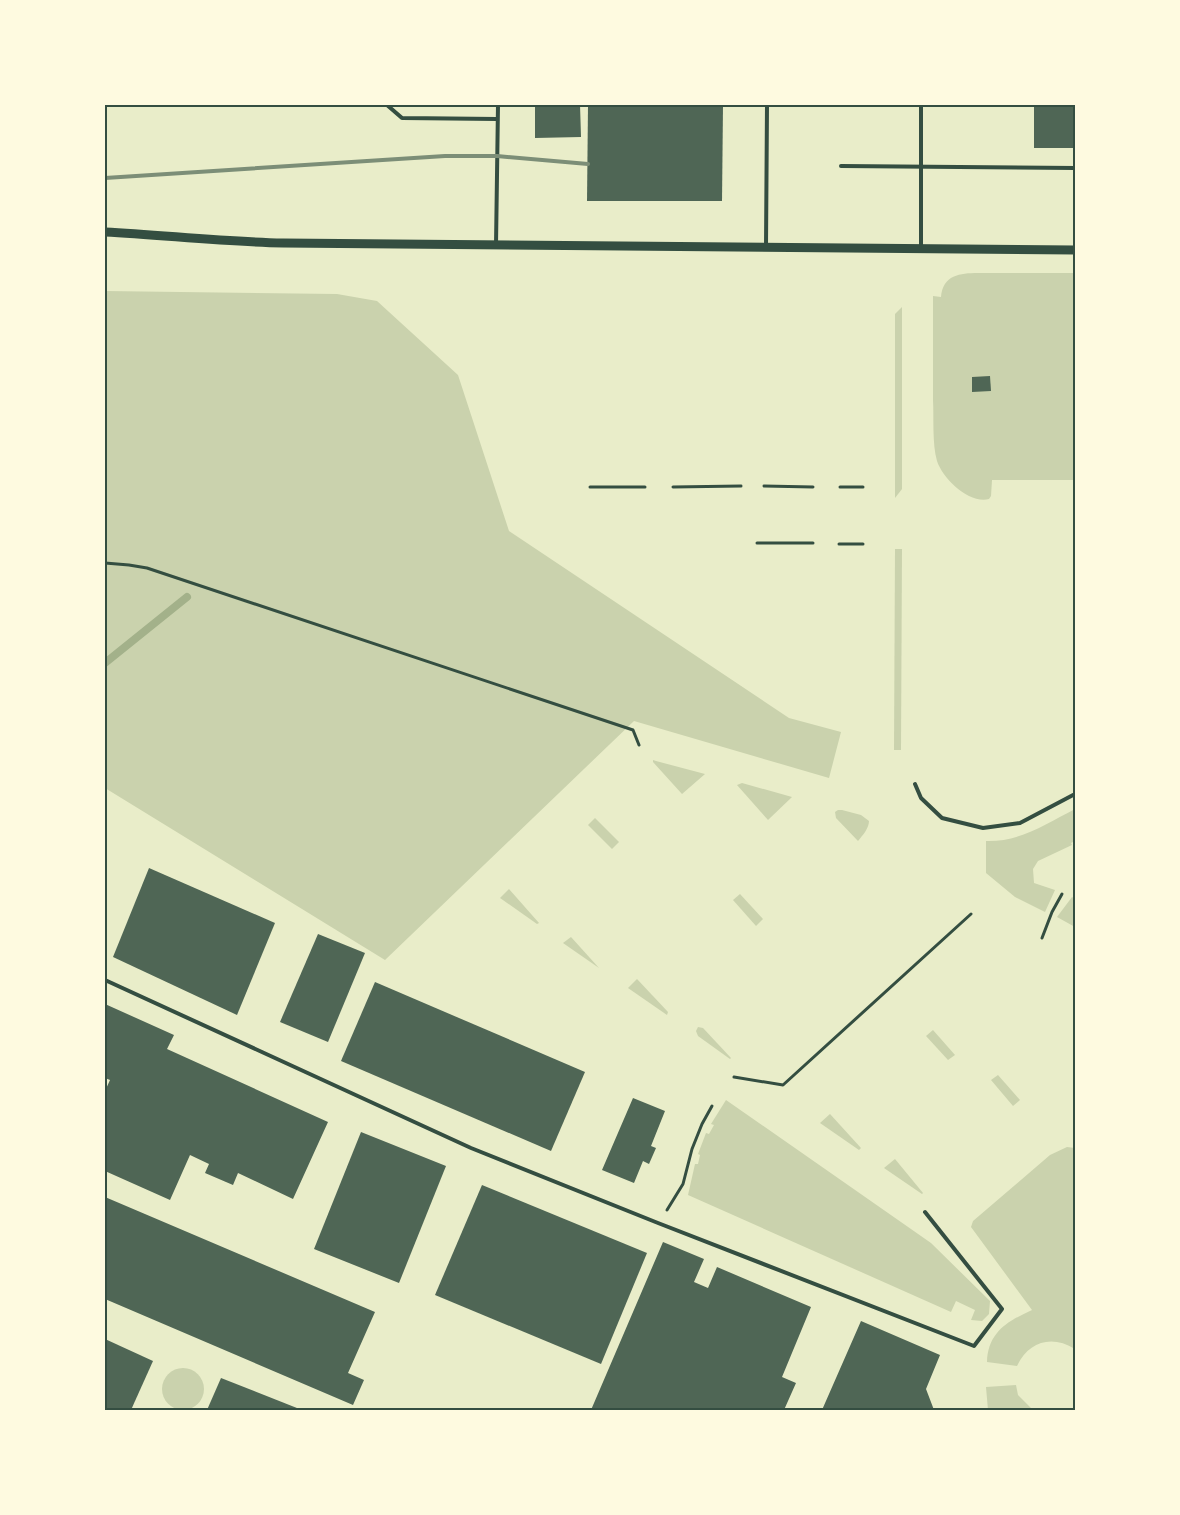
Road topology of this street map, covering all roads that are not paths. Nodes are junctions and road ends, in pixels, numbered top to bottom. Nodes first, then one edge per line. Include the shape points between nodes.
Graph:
1 (387, 105) edge
2 (498, 105) edge
3 (767, 105) edge
4 (920, 105) edge
5 (497, 118) junction
6 (841, 166) dead end
7 (921, 167) junction
8 (1075, 168) edge
9 (105, 232) edge
10 (496, 245) junction
11 (766, 248) junction
12 (921, 249) junction
13 (1075, 250) edge
14 (914, 784) dead end
15 (1075, 794) edge
16 (105, 980) edge
17 (925, 1212) dead end

1 - 5 lane via 402,118
2 - 5 lane
3 - 11 lane
4 - 7 lane
5 - 10 lane
6 - 7 lane
7 - 8 lane
7 - 12 lane
9 - 10 street via 237,242
10 - 11 street
11 - 12 street
12 - 13 street
14 - 15 lane via 921,798 942,818 982,828 1020,823
16 - 17 lane via 472,1148 974,1346 1002,1309

